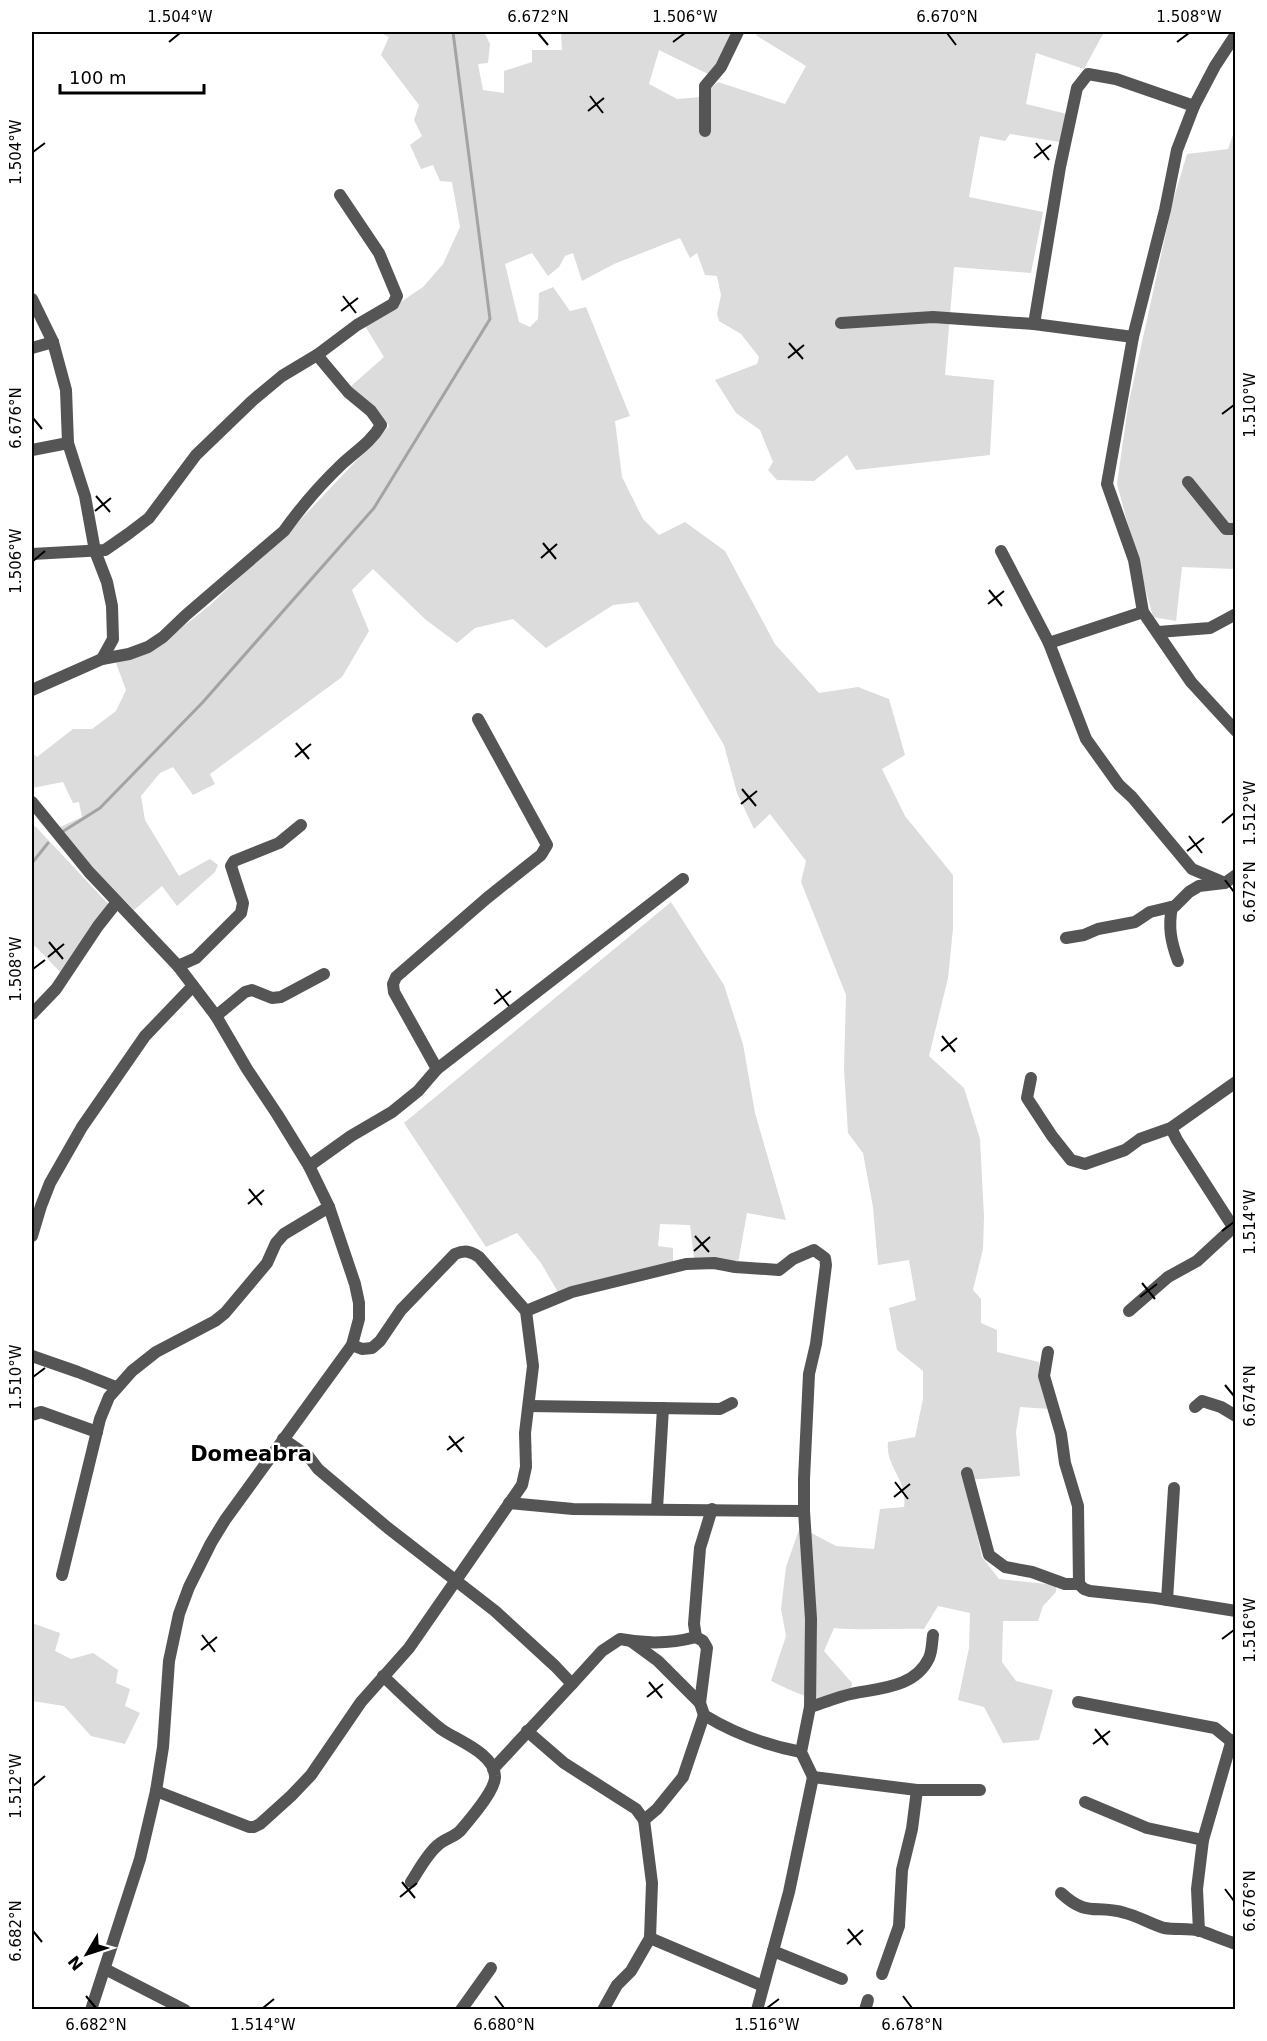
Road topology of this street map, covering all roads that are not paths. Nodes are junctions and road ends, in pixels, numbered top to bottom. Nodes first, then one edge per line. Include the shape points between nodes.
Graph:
1 (738, 32) edge
2 (1236, 34) edge
3 (1194, 106) junction
4 (705, 131) dead end
5 (340, 195) dead end
6 (32, 299) edge
7 (841, 323) dead end
8 (1034, 324) junction
9 (1133, 337) junction
10 (53, 342) junction
11 (32, 348) edge
12 (317, 355) junction
13 (68, 443) junction
14 (32, 450) edge
15 (1188, 483) dead end
16 (1236, 529) edge
17 (95, 551) junction
18 (1002, 551) dead end
19 (32, 554) edge
20 (1143, 612) junction
21 (1236, 614) edge
22 (1158, 632) junction
23 (1049, 643) junction
24 (102, 659) junction
25 (32, 690) edge
26 (478, 719) dead end
27 (1236, 731) edge
28 (32, 802) edge
29 (302, 825) dead end
30 (1236, 875) edge
31 (683, 879) dead end
32 (1225, 883) junction
33 (117, 902) junction
34 (1172, 907) junction
35 (1066, 938) dead end
36 (1178, 961) dead end
37 (178, 966) junction
38 (324, 974) dead end
39 (193, 986) junction
40 (32, 1014) edge
41 (216, 1016) junction
42 (437, 1070) junction
43 (1031, 1078) dead end
44 (1236, 1082) edge
45 (1171, 1128) junction
46 (309, 1166) junction
47 (36, 1204) edge
48 (329, 1207) junction
49 (1234, 1226) edge
50 (32, 1236) edge
51 (526, 1311) junction
52 (1129, 1311) dead end
53 (352, 1345) junction
54 (1048, 1352) dead end
55 (32, 1356) edge
56 (116, 1387) junction
57 (732, 1403) dead end
58 (529, 1406) junction
59 (1195, 1407) dead end
60 (663, 1408) junction
61 (32, 1415) edge
62 (1236, 1416) edge
63 (97, 1432) junction
64 (283, 1439) junction
65 (967, 1473) dead end
66 (1174, 1488) dead end
67 (509, 1503) junction
68 (657, 1509) junction
69 (712, 1509) junction
70 (804, 1511) junction
71 (62, 1575) dead end
72 (456, 1581) junction
73 (1079, 1584) junction
74 (1167, 1600) junction
75 (1236, 1611) edge
76 (933, 1635) dead end
77 (696, 1637) junction
78 (632, 1641) junction
79 (383, 1676) junction
80 (572, 1684) junction
81 (1078, 1702) dead end
82 (810, 1707) junction
83 (702, 1709) junction
84 (527, 1731) junction
85 (1233, 1742) edge
86 (801, 1752) junction
87 (493, 1769) junction
88 (813, 1777) junction
89 (917, 1790) junction
90 (980, 1790) dead end
91 (156, 1791) junction
92 (1084, 1802) dead end
93 (644, 1820) junction
94 (1203, 1840) junction
95 (411, 1882) dead end
96 (1061, 1893) dead end
97 (1199, 1931) junction
98 (650, 1938) junction
99 (1236, 1944) edge
100 (773, 1951) junction
101 (491, 1968) dead end
102 (105, 1969) junction
103 (882, 1974) dead end
104 (842, 1979) dead end
105 (763, 1986) junction
106 (91, 2010) edge
107 (185, 2010) edge
108 (462, 2010) edge
109 (603, 2010) edge
110 (756, 2010) edge

1 - 4 street via 721,67 705,86
2 - 3 street
3 - 8 street via 1116,79 1088,74 1077,88
3 - 9 street via 1177,150
5 - 12 street via 379,253 397,297 393,304
6 - 10 street
7 - 8 street via 933,317
8 - 9 street
9 - 20 street via 1107,484 1134,560
10 - 11 street
10 - 13 street via 66,390
12 - 17 street via 282,376 217,433 149,518 105,550
12 - 24 street via 381,424 374,437 343,464 284,531 163,637 129,654
13 - 14 street
13 - 17 street via 85,496
15 - 16 street via 1226,529
17 - 19 street
17 - 24 street via 107,582 113,615 112,639
18 - 23 street
20 - 22 street
20 - 23 street
21 - 22 street via 1210,628
22 - 27 street via 1191,682
23 - 32 street via 1086,739 1119,785 1192,869
24 - 25 street
26 - 42 street via 547,845 542,855 396,977 394,992
28 - 33 street
29 - 37 street via 279,843 234,861 231,866 243,903 241,913 196,957
30 - 32 street
31 - 42 street
32 - 34 street via 1199,886
33 - 37 street
33 - 40 street via 56,989
34 - 35 street via 1150,912 1124,925
34 - 36 street via 1169,921
37 - 39 street
38 - 41 street via 281,997 245,992
39 - 41 street
39 - 47 street via 145,1036 115,1077
41 - 46 street
42 - 46 street via 392,1112
43 - 45 street via 1027,1098 1071,1160 1085,1164
44 - 45 street
45 - 49 street
46 - 48 street
47 - 50 street
48 - 53 street via 359,1303
48 - 56 street via 284,1234 267,1263 225,1313 156,1352
49 - 52 street via 1197,1261 1168,1277
51 - 53 street via 485,1262 471,1251 464,1251 455,1254 401,1310 372,1348
51 - 58 street via 533,1366
51 - 70 street via 572,1292 686,1264 779,1270 804,1253 820,1253 826,1265 816,1344 808,1374
53 - 64 street
54 - 73 street via 1044,1376 1078,1506
55 - 56 street
56 - 63 street via 104,1407
57 - 60 street via 720,1409
58 - 60 street
58 - 67 street via 526,1467 522,1485
59 - 62 street via 1202,1401
60 - 68 street
61 - 63 street via 41,1412
63 - 71 street
64 - 72 street
64 - 91 street via 211,1543 179,1614 169,1661
65 - 73 street via 989,1555 1005,1567 1065,1584
66 - 74 street
67 - 68 street via 573,1509
67 - 72 street
68 - 69 street
69 - 70 street
69 - 77 street via 700,1548
70 - 82 street via 811,1619
72 - 79 street via 409,1648
72 - 80 street via 495,1611
73 - 74 street via 1090,1591
74 - 75 street
76 - 82 street via 929,1657 911,1680
77 - 78 street via 656,1644
77 - 83 street via 707,1648
78 - 80 street via 620,1639 602,1651
78 - 83 street via 658,1661
79 - 87 street via 441,1728 470,1744
79 - 91 street via 311,1775 254,1827
80 - 84 street
81 - 85 street via 1215,1728
82 - 86 street
83 - 86 street via 738,1734
83 - 93 street via 683,1778
84 - 87 street
84 - 93 street via 564,1763 636,1809
85 - 94 street
86 - 88 street
87 - 95 street via 494,1784 481,1804 458,1833 437,1845
88 - 89 street
88 - 100 street
89 - 90 street
89 - 103 street via 902,1870 899,1926
91 - 102 street via 140,1859
92 - 94 street via 1147,1828
93 - 98 street via 652,1883
94 - 97 street via 1197,1889
96 - 97 street via 1089,1910 1127,1913 1166,1928
97 - 99 street
98 - 105 street
98 - 109 street
100 - 104 street
100 - 105 street
101 - 108 street
102 - 106 street
102 - 107 street
105 - 110 street

